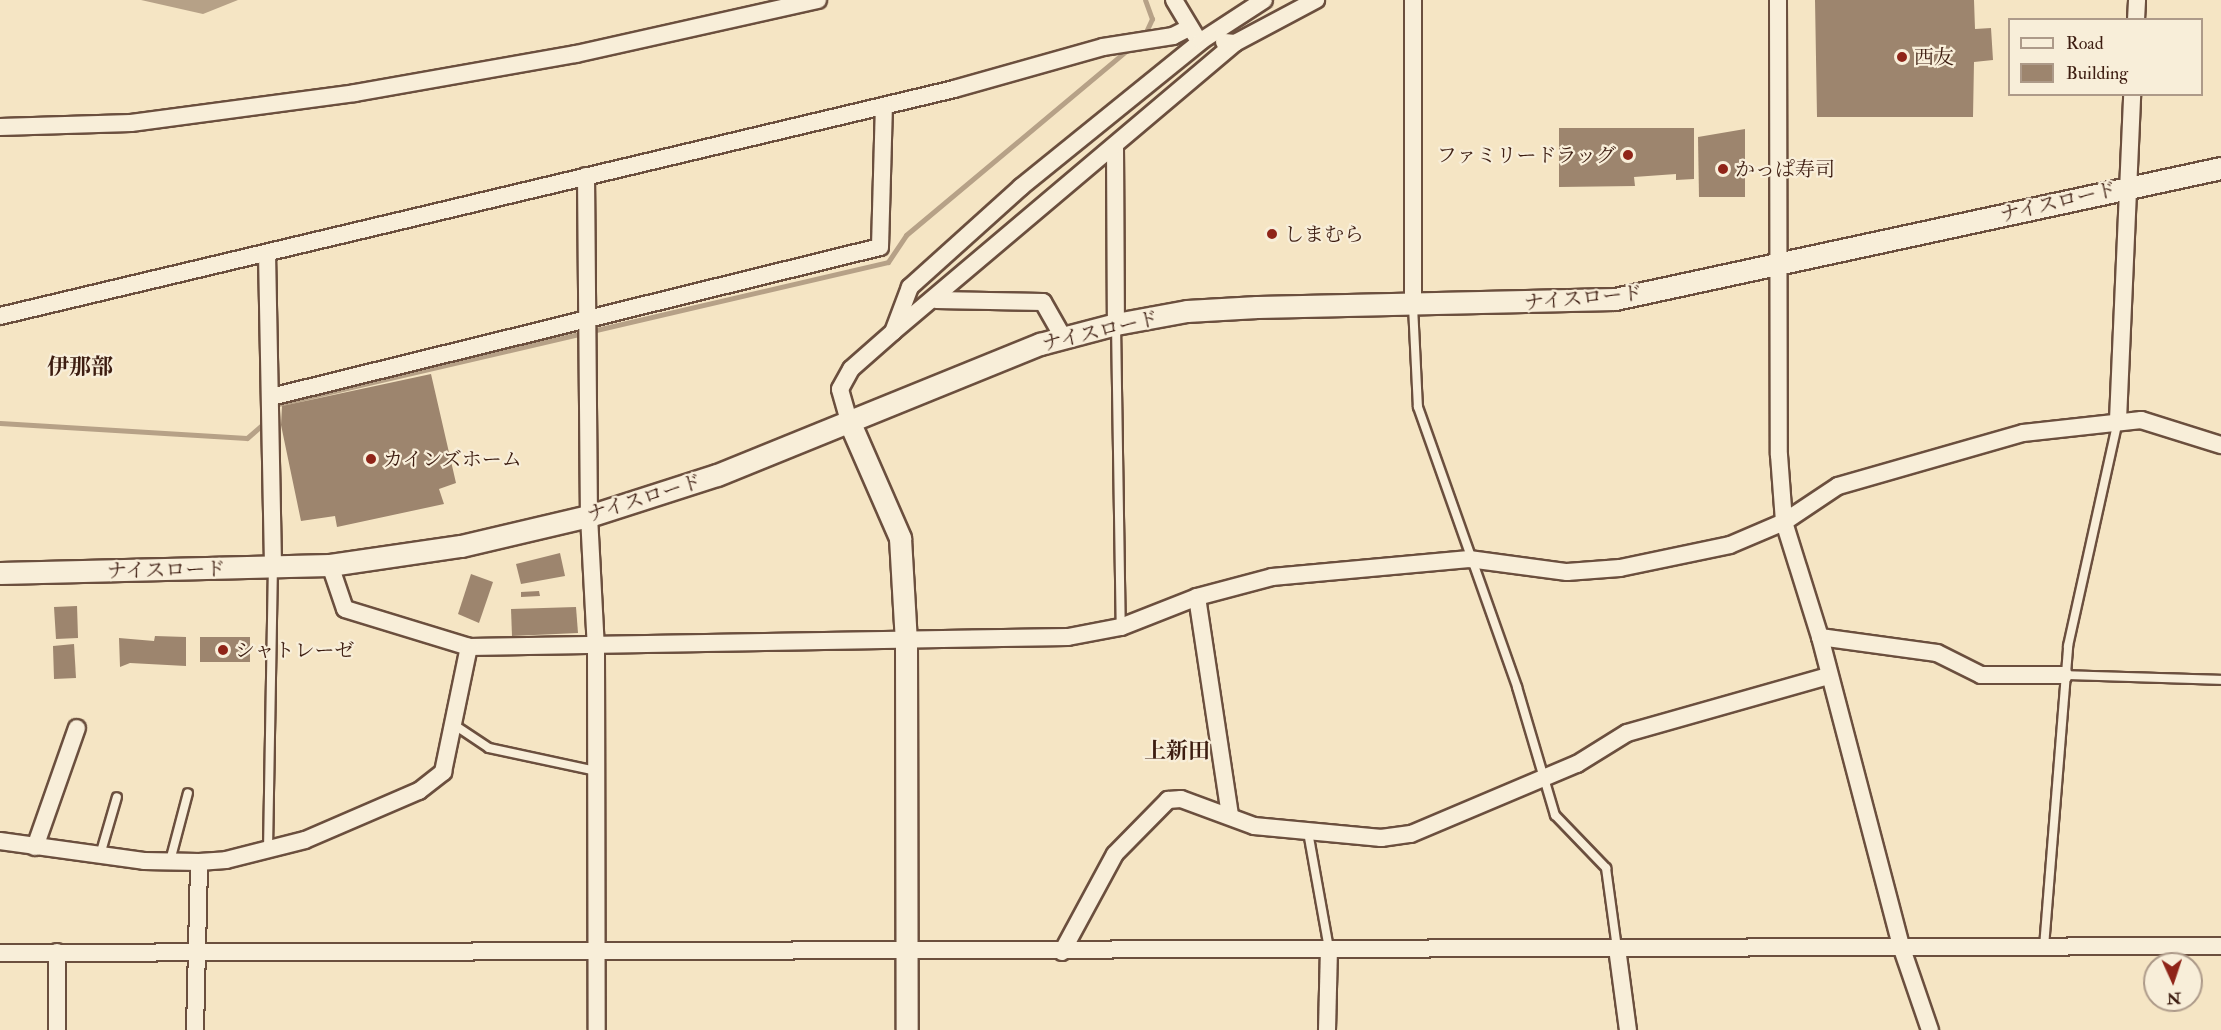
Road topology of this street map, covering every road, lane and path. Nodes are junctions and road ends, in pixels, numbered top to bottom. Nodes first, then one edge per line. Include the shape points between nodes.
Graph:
1 (818, 0) edge
2 (1174, 0) edge
3 (1264, 0) edge
4 (1316, 0) edge
5 (1413, 0) edge
6 (1778, 0) edge
7 (2137, 0) edge
8 (2136, 18) edge
9 (1195, 34) junction
10 (1234, 43) junction
11 (2132, 96) edge
12 (884, 106) junction
13 (0, 127) edge
14 (1115, 146) junction
15 (2221, 168) edge
16 (586, 176) junction
17 (2127, 186) junction
18 (267, 253) junction
19 (1780, 266) junction
20 (936, 300) junction
21 (1413, 306) junction
22 (0, 316) edge
23 (588, 317) junction
24 (1116, 324) junction
25 (894, 332) junction
26 (1063, 337) junction
27 (271, 397) junction
28 (2118, 420) junction
29 (849, 421) junction
30 (2221, 445) edge
31 (590, 516) junction
32 (1784, 522) junction
33 (1469, 559) junction
34 (330, 565) junction
35 (273, 568) junction
36 (0, 573) edge
37 (1197, 597) junction
38 (1121, 627) junction
39 (1820, 637) junction
40 (906, 641) junction
41 (469, 647) junction
42 (596, 648) junction
43 (2064, 675) junction
44 (1829, 676) junction
45 (2221, 680) edge
46 (453, 724) junction
47 (77, 728) dead end
48 (596, 771) junction
49 (1544, 777) junction
50 (188, 793) dead end
51 (117, 797) dead end
52 (1230, 816) junction
53 (1308, 831) junction
54 (0, 841) edge
55 (35, 847) junction
56 (268, 850) junction
57 (100, 856) junction
58 (170, 861) junction
59 (199, 862) junction
60 (1901, 946) junction
61 (2221, 946) edge
62 (2044, 947) junction
63 (1617, 948) junction
64 (195, 949) junction
65 (596, 949) junction
66 (1329, 949) junction
67 (909, 950) junction
68 (57, 952) junction
69 (1062, 952) junction
70 (0, 953) edge
71 (57, 1030) edge
72 (195, 1030) edge
73 (597, 1030) edge
74 (907, 1030) edge
75 (1327, 1030) edge
76 (1628, 1030) edge
77 (1930, 1030) edge

1 - 13 street via 576,54 355,93 131,123
2 - 9 street
3 - 9 street
4 - 10 street
5 - 21 street
6 - 19 street
7 - 8 street
9 - 10 street
9 - 12 street
9 - 25 street via 910,287
10 - 14 street
11 - 17 street
12 - 16 street
12 - 23 street via 880,247
14 - 20 street
14 - 24 street
15 - 17 street, ナイスロード
16 - 18 street
16 - 23 street
17 - 19 street, ナイスロード
17 - 28 street
18 - 22 street
18 - 27 street
19 - 21 street, ナイスロード via 1615,299
19 - 32 street via 1779,455
20 - 25 street
20 - 26 street via 1043,302
21 - 24 street, ナイスロード via 1199,310
21 - 33 lane via 1418,407
23 - 27 street
23 - 31 street
24 - 26 street, ナイスロード
24 - 38 lane
25 - 29 street via 851,369 840,389
26 - 29 street, ナイスロード
27 - 35 street
28 - 30 street via 2141,420
28 - 32 street via 2023,433 1838,486
28 - 43 lane
29 - 31 street, ナイスロード via 717,475
29 - 40 street via 900,538
31 - 34 street, ナイスロード via 461,546
31 - 42 street
32 - 33 street via 1730,545 1620,568 1567,572
32 - 39 street
33 - 37 street via 1272,577
33 - 49 lane
34 - 35 street, ナイスロード
34 - 41 street via 345,609
35 - 36 street, ナイスロード
35 - 56 lane
37 - 38 street
37 - 52 street
38 - 40 street via 1068,637
39 - 43 street via 1937,653 1981,675
39 - 44 street
40 - 42 street
40 - 67 street
41 - 42 street
41 - 46 street
42 - 48 street
43 - 45 lane
43 - 62 lane
44 - 49 street via 1627,733
44 - 60 street
46 - 48 lane via 489,748
46 - 56 street via 443,772 419,791 304,840
47 - 55 street
48 - 65 street
49 - 53 street via 1411,834 1381,838
49 - 63 lane via 1555,815 1606,868
50 - 58 lane
51 - 57 lane
52 - 53 street via 1254,826
52 - 69 street via 1181,799 1168,800 1115,854
53 - 66 lane
54 - 55 street
55 - 57 street
56 - 59 street
57 - 58 street
58 - 59 street
59 - 64 street
60 - 62 street
60 - 63 street
60 - 77 street
61 - 62 street
63 - 66 street
63 - 76 street
64 - 65 street
64 - 68 street
64 - 72 street
65 - 67 street
65 - 73 street
66 - 69 street
66 - 75 street
67 - 69 street
67 - 74 street
68 - 70 street
68 - 71 street

